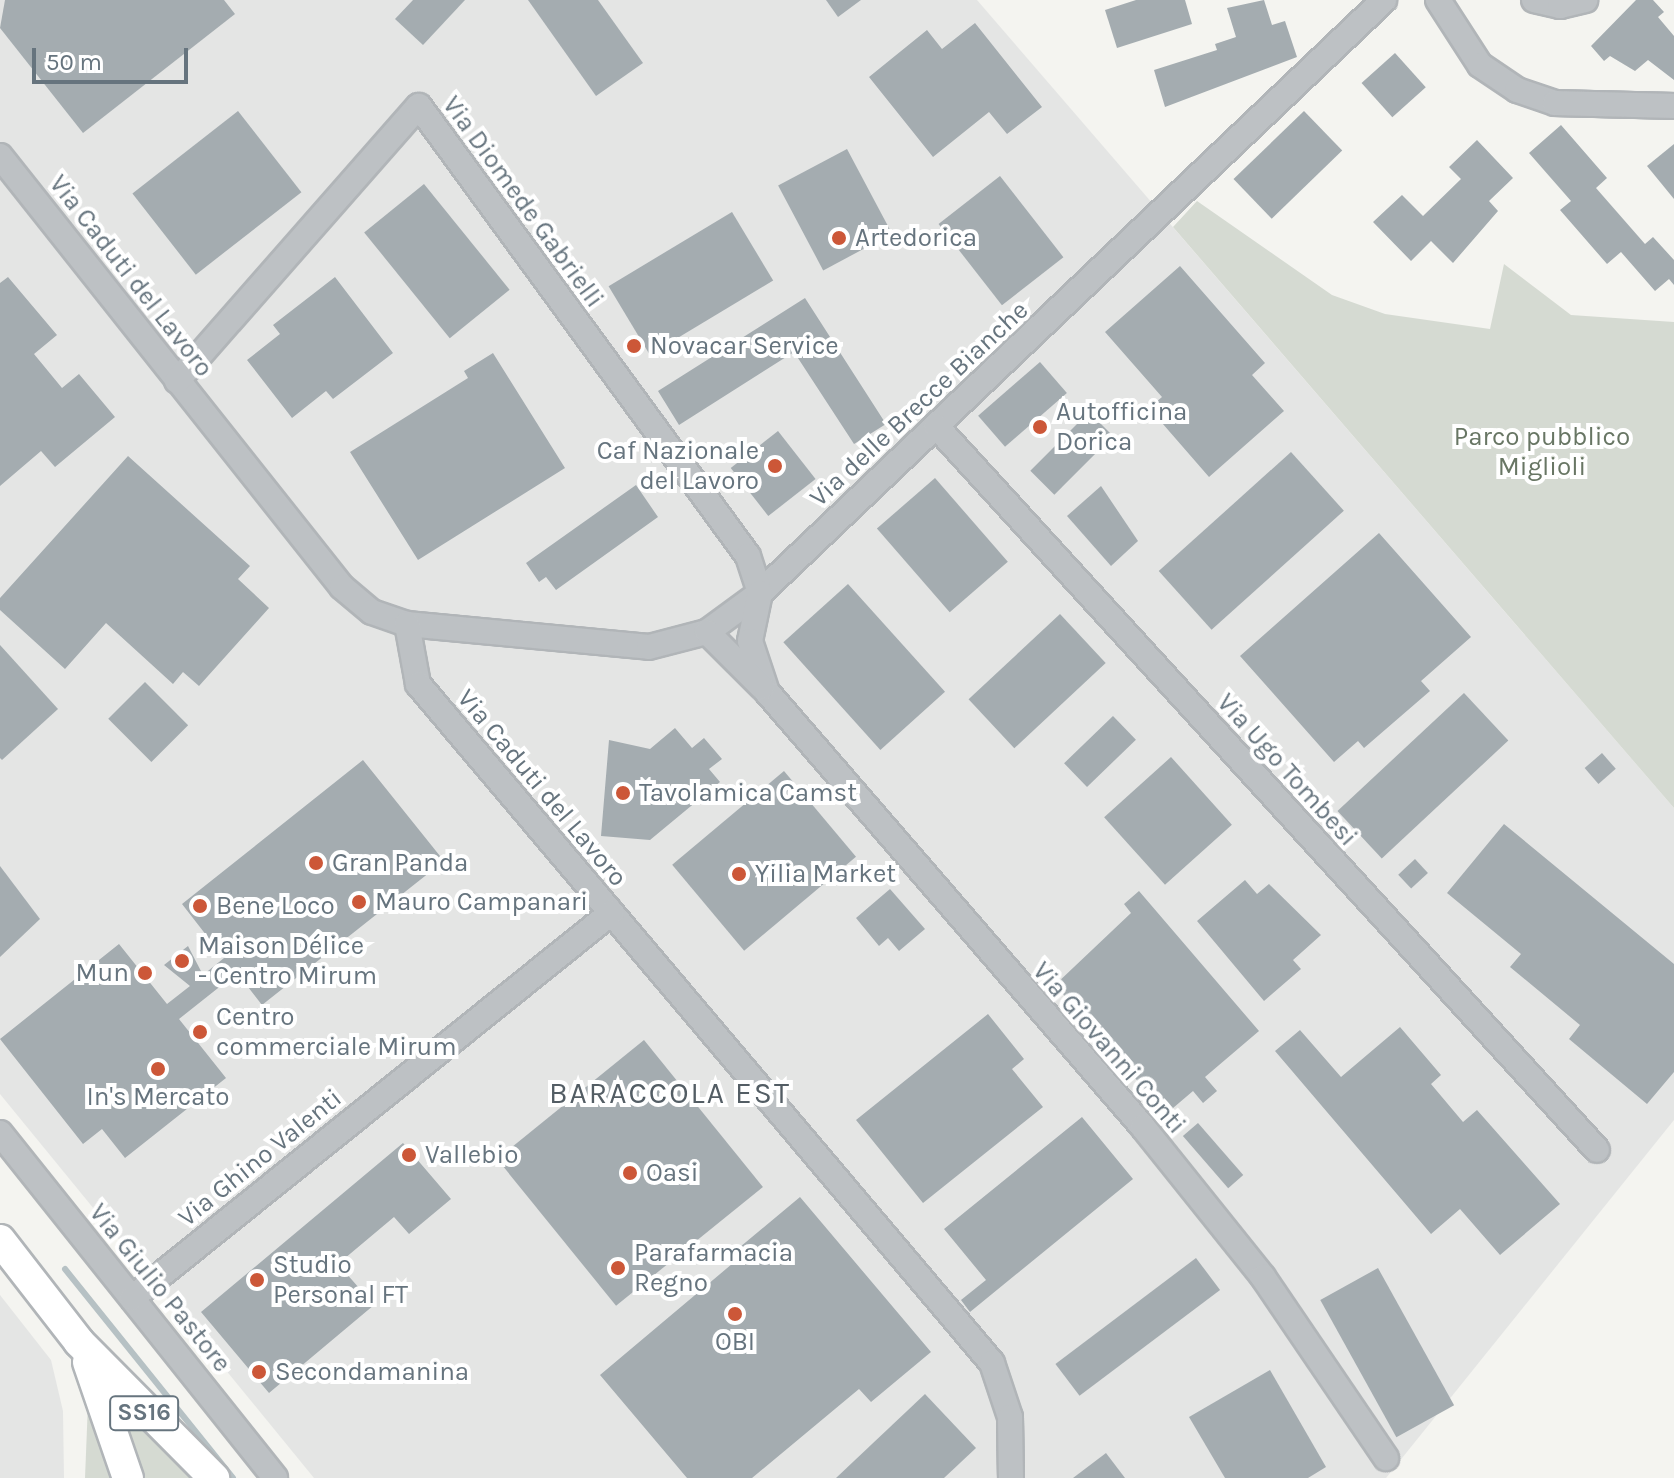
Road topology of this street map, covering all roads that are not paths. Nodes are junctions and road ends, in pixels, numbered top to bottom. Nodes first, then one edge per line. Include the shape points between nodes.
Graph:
1 (1384, 0) edge
2 (1438, 0) edge
3 (1534, 0) edge
4 (1585, 0) edge
5 (1674, 106) edge
6 (0, 156) edge
7 (177, 381) junction
8 (936, 426) junction
9 (760, 593) junction
10 (407, 624) junction
11 (707, 632) junction
12 (767, 692) junction
13 (611, 913) junction
14 (0, 1133) edge
15 (1597, 1150) dead end
16 (0, 1240) edge
17 (132, 1298) junction
18 (79, 1342) junction
19 (1386, 1458) dead end
20 (128, 1478) edge
21 (214, 1478) edge
22 (275, 1478) edge
23 (1011, 1478) edge

1 - 8 street, Via delle Brecce Bianche
2 - 5 street via 1480,65 1517,90 1555,103
3 - 4 street
6 - 7 street, Via Caduti del Lavoro
7 - 9 street, Via Diomede Gabrielli via 419,106 748,556
7 - 10 street, Via Caduti del Lavoro via 342,587 372,612
8 - 9 street, Via delle Brecce Bianche
8 - 15 street, Via Ugo Tombesi
9 - 11 street, Via delle Brecce Bianche
9 - 12 street, Via Giovanni Conti via 750,641
10 - 11 street, Via delle Brecce Bianche via 649,647
10 - 13 street, Via Caduti del Lavoro via 418,684
11 - 12 street, Via Giovanni Conti
12 - 19 street, Via Giovanni Conti via 1143,1127 1263,1277
13 - 17 street, Via Ghino Valenti
13 - 23 street, Via Caduti del Lavoro via 992,1363 1010,1417
14 - 17 street, Via Giulio Pastore
16 - 18 main road, SS16
17 - 22 street, Via Giulio Pastore
18 - 20 main road, SS16
18 - 21 main road, SS16

